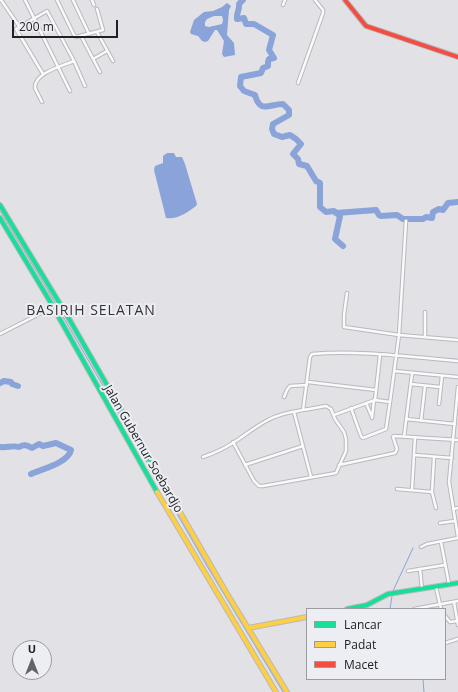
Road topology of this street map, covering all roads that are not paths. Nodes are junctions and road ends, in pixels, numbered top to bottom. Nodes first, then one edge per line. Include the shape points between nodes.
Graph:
1 (1, 0) edge
2 (25, 0) edge
3 (57, 0) edge
4 (73, 0) edge
5 (92, 0) edge
6 (285, 0) edge
7 (315, 0) edge
8 (345, 0) edge
9 (94, 4) dead end
10 (283, 4) dead end
11 (97, 10) dead end
12 (34, 18) junction
13 (19, 26) junction
14 (97, 32) junction
15 (89, 34) junction
16 (81, 36) junction
17 (108, 51) junction
18 (458, 57) edge
19 (93, 60) junction
20 (74, 61) junction
21 (113, 61) dead end
22 (59, 68) junction
23 (100, 72) dead end
24 (43, 74) junction
25 (298, 83) dead end
26 (85, 86) dead end
27 (70, 91) dead end
28 (42, 102) dead end
29 (0, 205) edge
30 (0, 218) edge
31 (406, 221) dead end
32 (347, 293) dead end
33 (54, 307) junction
34 (425, 312) dead end
35 (0, 334) edge
36 (399, 335) junction
37 (425, 337) junction
38 (458, 340) edge
39 (380, 354) junction
40 (396, 356) junction
41 (458, 362) edge
42 (394, 372) junction
43 (412, 374) junction
44 (442, 376) junction
45 (458, 377) edge
46 (308, 382) junction
47 (411, 384) junction
48 (307, 385) junction
49 (425, 386) junction
50 (440, 387) junction
51 (458, 387) edge
52 (376, 390) junction
53 (284, 397) dead end
54 (374, 400) junction
55 (390, 402) junction
56 (366, 403) junction
57 (439, 404) dead end
58 (351, 408) junction
59 (303, 411) junction
60 (294, 412) junction
61 (334, 415) junction
62 (406, 419) junction
63 (421, 421) junction
64 (455, 424) junction
65 (404, 437) junction
66 (415, 438) junction
67 (453, 440) junction
68 (458, 440) edge
69 (233, 442) junction
70 (303, 446) junction
71 (414, 455) junction
72 (203, 457) dead end
73 (434, 457) junction
74 (452, 458) junction
75 (245, 465) junction
76 (339, 465) junction
77 (154, 466) junction
78 (145, 471) junction
79 (311, 477) junction
80 (396, 489) dead end
81 (412, 490) junction
82 (432, 492) junction
83 (436, 508) dead end
84 (453, 508) junction
85 (458, 508) edge
86 (455, 521) junction
87 (440, 523) dead end
88 (458, 537) edge
89 (441, 542) junction
90 (421, 547) dead end
91 (445, 565) junction
92 (420, 569) junction
93 (408, 571) dead end
94 (458, 583) edge
95 (449, 584) junction
96 (436, 586) junction
97 (422, 589) junction
98 (454, 602) junction
99 (458, 602) edge
100 (439, 605) junction
101 (352, 608) edge
102 (424, 608) edge
103 (440, 608) edge
104 (306, 616) edge
105 (446, 617) edge
106 (457, 621) edge
107 (458, 625) edge
108 (248, 628) junction
109 (458, 640) edge
110 (446, 643) edge
111 (276, 692) edge
112 (287, 692) edge

1 - 13 street
2 - 12 street
3 - 16 street via 74,36
4 - 15 street
5 - 9 street
6 - 10 street
7 - 25 street via 323,13
8 - 18 main road via 366,26
11 - 14 street via 104,29
12 - 13 street
12 - 20 street via 48,12
12 - 22 street
13 - 24 street via 16,28 19,36
14 - 15 street
14 - 17 street
15 - 16 street
16 - 19 street
17 - 19 street
17 - 21 street
19 - 23 street
20 - 22 street
20 - 26 street
22 - 24 street
22 - 27 street
24 - 28 street via 34,86
29 - 77 main road, Jalan Gubernur Soebardjo
30 - 33 main road, Jalan Gubernur Soebardjo
31 - 36 street
32 - 36 street via 344,327
33 - 35 street
33 - 78 main road, Jalan Gubernur Soebardjo
34 - 37 street
36 - 37 street
36 - 40 street
37 - 38 street
39 - 40 street
39 - 46 street via 312,354
39 - 52 street
40 - 41 street
40 - 42 street
42 - 43 street
42 - 55 street
43 - 44 street
43 - 47 street
44 - 45 street
44 - 50 street
46 - 48 street
46 - 52 street
47 - 49 street
47 - 62 street
48 - 53 street via 290,386
48 - 59 street
49 - 50 street
49 - 63 street
50 - 57 street
51 - 64 street
52 - 54 street
54 - 55 street
54 - 56 street
54 - 56 street via 372,418
55 - 58 street via 386,429 363,438
56 - 58 street
58 - 61 street
59 - 60 street
59 - 61 street via 328,406
60 - 69 street via 266,420
60 - 70 street
61 - 76 street via 346,440 346,451
62 - 63 street
62 - 65 street
63 - 64 street
64 - 67 street
65 - 66 street
65 - 76 street via 393,437 396,449 394,453
66 - 67 street
66 - 71 street
67 - 68 street
67 - 74 street
69 - 72 street
69 - 75 street
70 - 75 street
70 - 79 street
71 - 73 street
71 - 81 street
73 - 74 street
73 - 82 street
74 - 84 street via 449,485
75 - 79 street via 259,486
76 - 79 street via 337,472 333,474
77 - 78 main road
77 - 108 main road, Jalan Gubernur Soebardjo
78 - 111 main road, Jalan Gubernur Soebardjo
80 - 81 street
81 - 82 street
82 - 83 street
84 - 85 street
84 - 86 street
86 - 87 street
86 - 88 street
88 - 89 street
89 - 90 street
89 - 91 street
91 - 92 street
91 - 95 street
92 - 93 street
92 - 97 street
94 - 95 main road
95 - 96 main road
96 - 97 main road
96 - 100 street
97 - 101 main road via 388,594 367,605
98 - 99 street
98 - 100 street
98 - 106 street
100 - 102 street
100 - 103 street
104 - 108 main road
105 - 106 street via 450,622
106 - 107 street
108 - 112 main road, Jalan Gubernur Soebardjo
109 - 110 street

